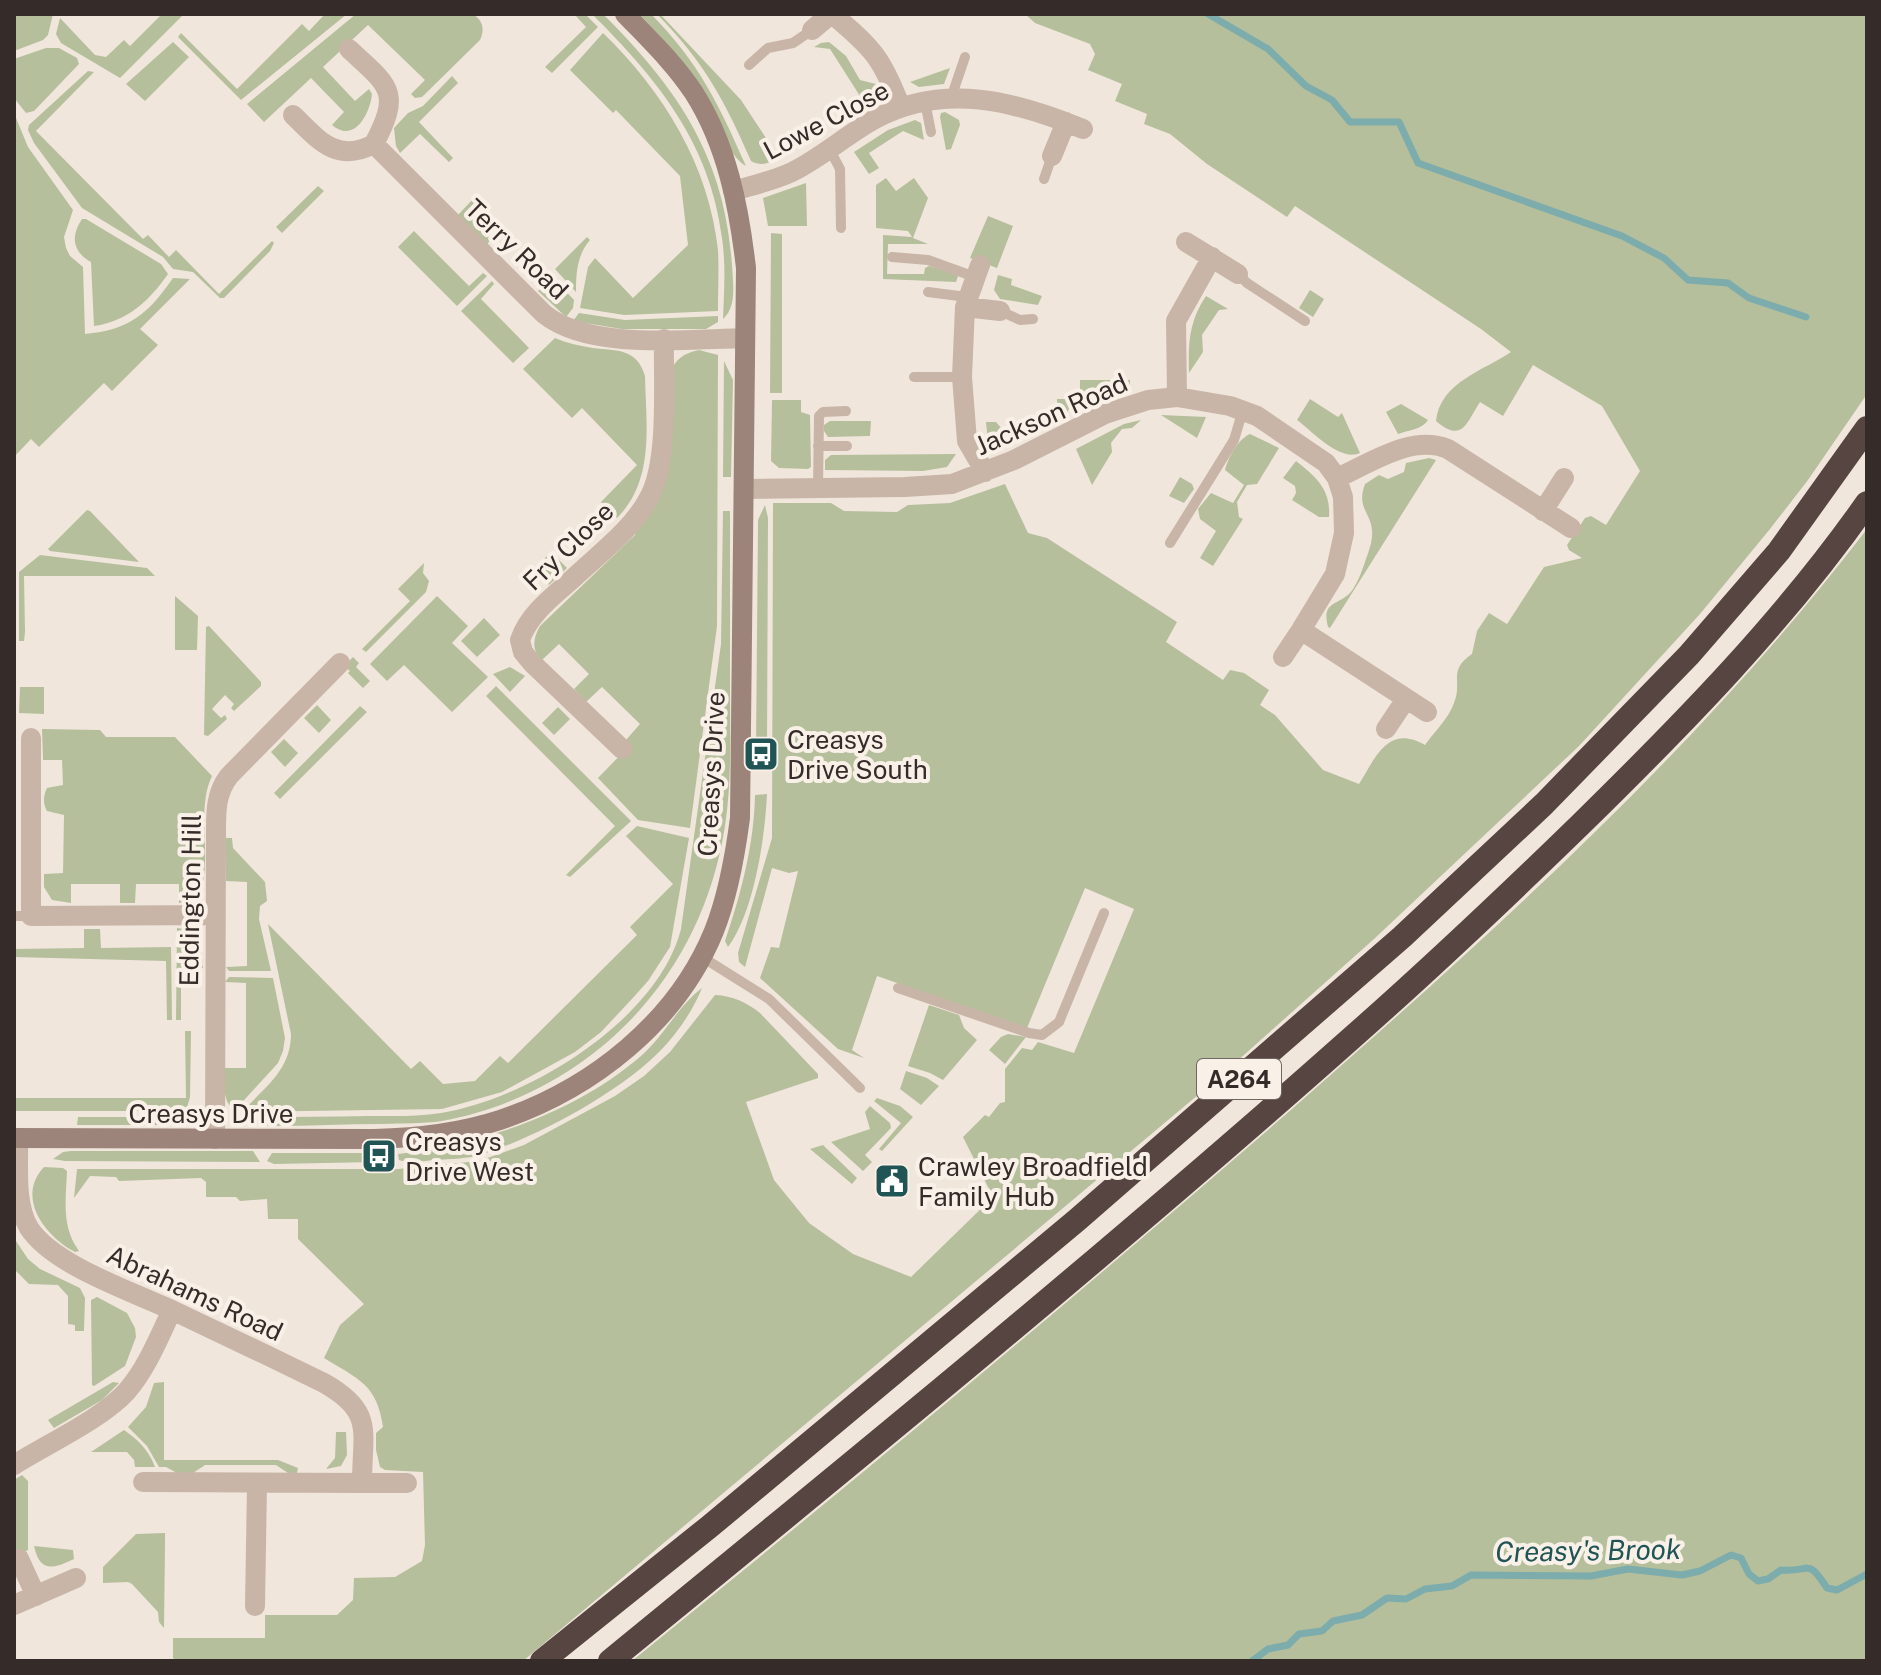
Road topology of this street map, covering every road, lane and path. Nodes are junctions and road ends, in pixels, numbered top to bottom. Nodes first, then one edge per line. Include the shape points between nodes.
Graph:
1 (625, 14) edge
2 (832, 14) edge
3 (812, 30) joint
4 (349, 49) dead end
5 (965, 57) dead end
6 (749, 65) dead end
7 (951, 98) junction
8 (925, 102) junction
9 (901, 108) junction
10 (293, 115) dead end
11 (931, 132) dead end
12 (374, 144) junction
13 (830, 150) junction
14 (1052, 156) joint
15 (1044, 179) dead end
16 (733, 191) junction
17 (841, 228) dead end
18 (1186, 242) dead end
19 (892, 257) dead end
20 (1212, 257) junction
21 (977, 271) joint
22 (1238, 274) joint
23 (928, 292) dead end
24 (966, 302) junction
25 (1000, 311) joint
26 (1033, 319) dead end
27 (1305, 321) dead end
28 (745, 338) junction
29 (664, 339) junction
30 (914, 377) dead end
31 (962, 377) junction
32 (1177, 397) junction
33 (1243, 410) junction
34 (846, 411) dead end
35 (1867, 428) edge
36 (818, 446) junction
37 (847, 446) dead end
38 (985, 472) junction
39 (1337, 478) junction
40 (1564, 478) dead end
41 (818, 488) junction
42 (744, 489) junction
43 (1867, 503) edge
44 (1543, 511) junction
45 (1571, 528) dead end
46 (1170, 543) dead end
47 (1301, 630) junction
48 (1283, 657) dead end
49 (340, 663) dead end
50 (1406, 699) junction
51 (1427, 712) dead end
52 (1386, 729) dead end
53 (31, 738) dead end
54 (622, 749) dead end
55 (1104, 913) dead end
56 (215, 915) junction
57 (23, 916) edge
58 (702, 957) junction
59 (898, 988) dead end
60 (860, 1088) dead end
61 (16, 1138) edge
62 (215, 1139) junction
63 (172, 1310) junction
64 (14, 1465) edge
65 (143, 1482) dead end
66 (362, 1483) junction
67 (407, 1483) dead end
68 (257, 1484) junction
69 (19, 1559) dead end
70 (76, 1578) dead end
71 (36, 1596) junction
72 (14, 1605) edge
73 (255, 1606) dead end
74 (542, 1661) edge
75 (610, 1661) edge

1 - 16 street, Creasys Drive via 695,94
2 - 3 street
2 - 9 street via 872,49
3 - 6 lane via 793,43 768,48
4 - 12 street via 389,91 390,104
5 - 7 lane
7 - 8 street, Lowe Close
7 - 14 street, Lowe Close via 1014,104 1074,125
8 - 9 street, Lowe Close
8 - 11 lane
9 - 13 street, Lowe Close
10 - 12 street via 337,151
12 - 29 street, Terry Road via 553,321 591,335
13 - 16 street, Lowe Close via 788,173
13 - 17 lane via 840,169
14 - 15 lane
16 - 28 street, Creasys Drive via 746,268
18 - 20 street
19 - 21 lane
20 - 22 street
20 - 32 street via 1176,321
21 - 24 street
22 - 27 lane
23 - 24 lane
24 - 25 street
24 - 31 street
25 - 26 lane via 1020,320
28 - 29 street, Terry Road
28 - 42 street, Creasys Drive
29 - 54 street, Fry Close via 661,455 650,497 632,522 530,619 520,640 532,663
30 - 31 lane
31 - 38 street via 967,441
32 - 33 street, Jackson Road
32 - 38 street, Jackson Road via 1125,406
33 - 39 street, Jackson Road via 1307,448
33 - 46 lane via 1234,440
34 - 36 lane via 819,416
35 - 74 highway, A264 via 1779,551 1689,655 1544,804 1402,937 1077,1220
36 - 37 lane
36 - 41 lane
38 - 41 street, Jackson Road via 933,486
39 - 44 street via 1409,445 1434,443
39 - 47 street via 1345,514 1341,554 1335,574
40 - 44 street
41 - 42 street, Jackson Road
42 - 58 street, Creasys Drive via 740,818 724,898
43 - 75 highway, A264 via 1718,687 1449,952 969,1368
44 - 45 street
47 - 48 street
47 - 50 street
49 - 56 street, Eddington Hill via 221,786
50 - 51 street
50 - 52 street
53 - 57 street
55 - 59 lane via 1059,1022 1042,1035
56 - 57 street
56 - 62 street, Eddington Hill
58 - 60 lane via 769,999
58 - 62 street, Creasys Drive via 667,1009 625,1050 572,1086 500,1120 399,1138
61 - 62 street, Creasys Drive
61 - 63 street, Abrahams Road via 20,1200 37,1238 57,1255
63 - 64 street via 126,1392
63 - 66 street, Abrahams Road via 350,1400 362,1422
65 - 68 street
66 - 67 street
66 - 68 street
68 - 73 street
69 - 71 street
70 - 71 street
71 - 72 street

